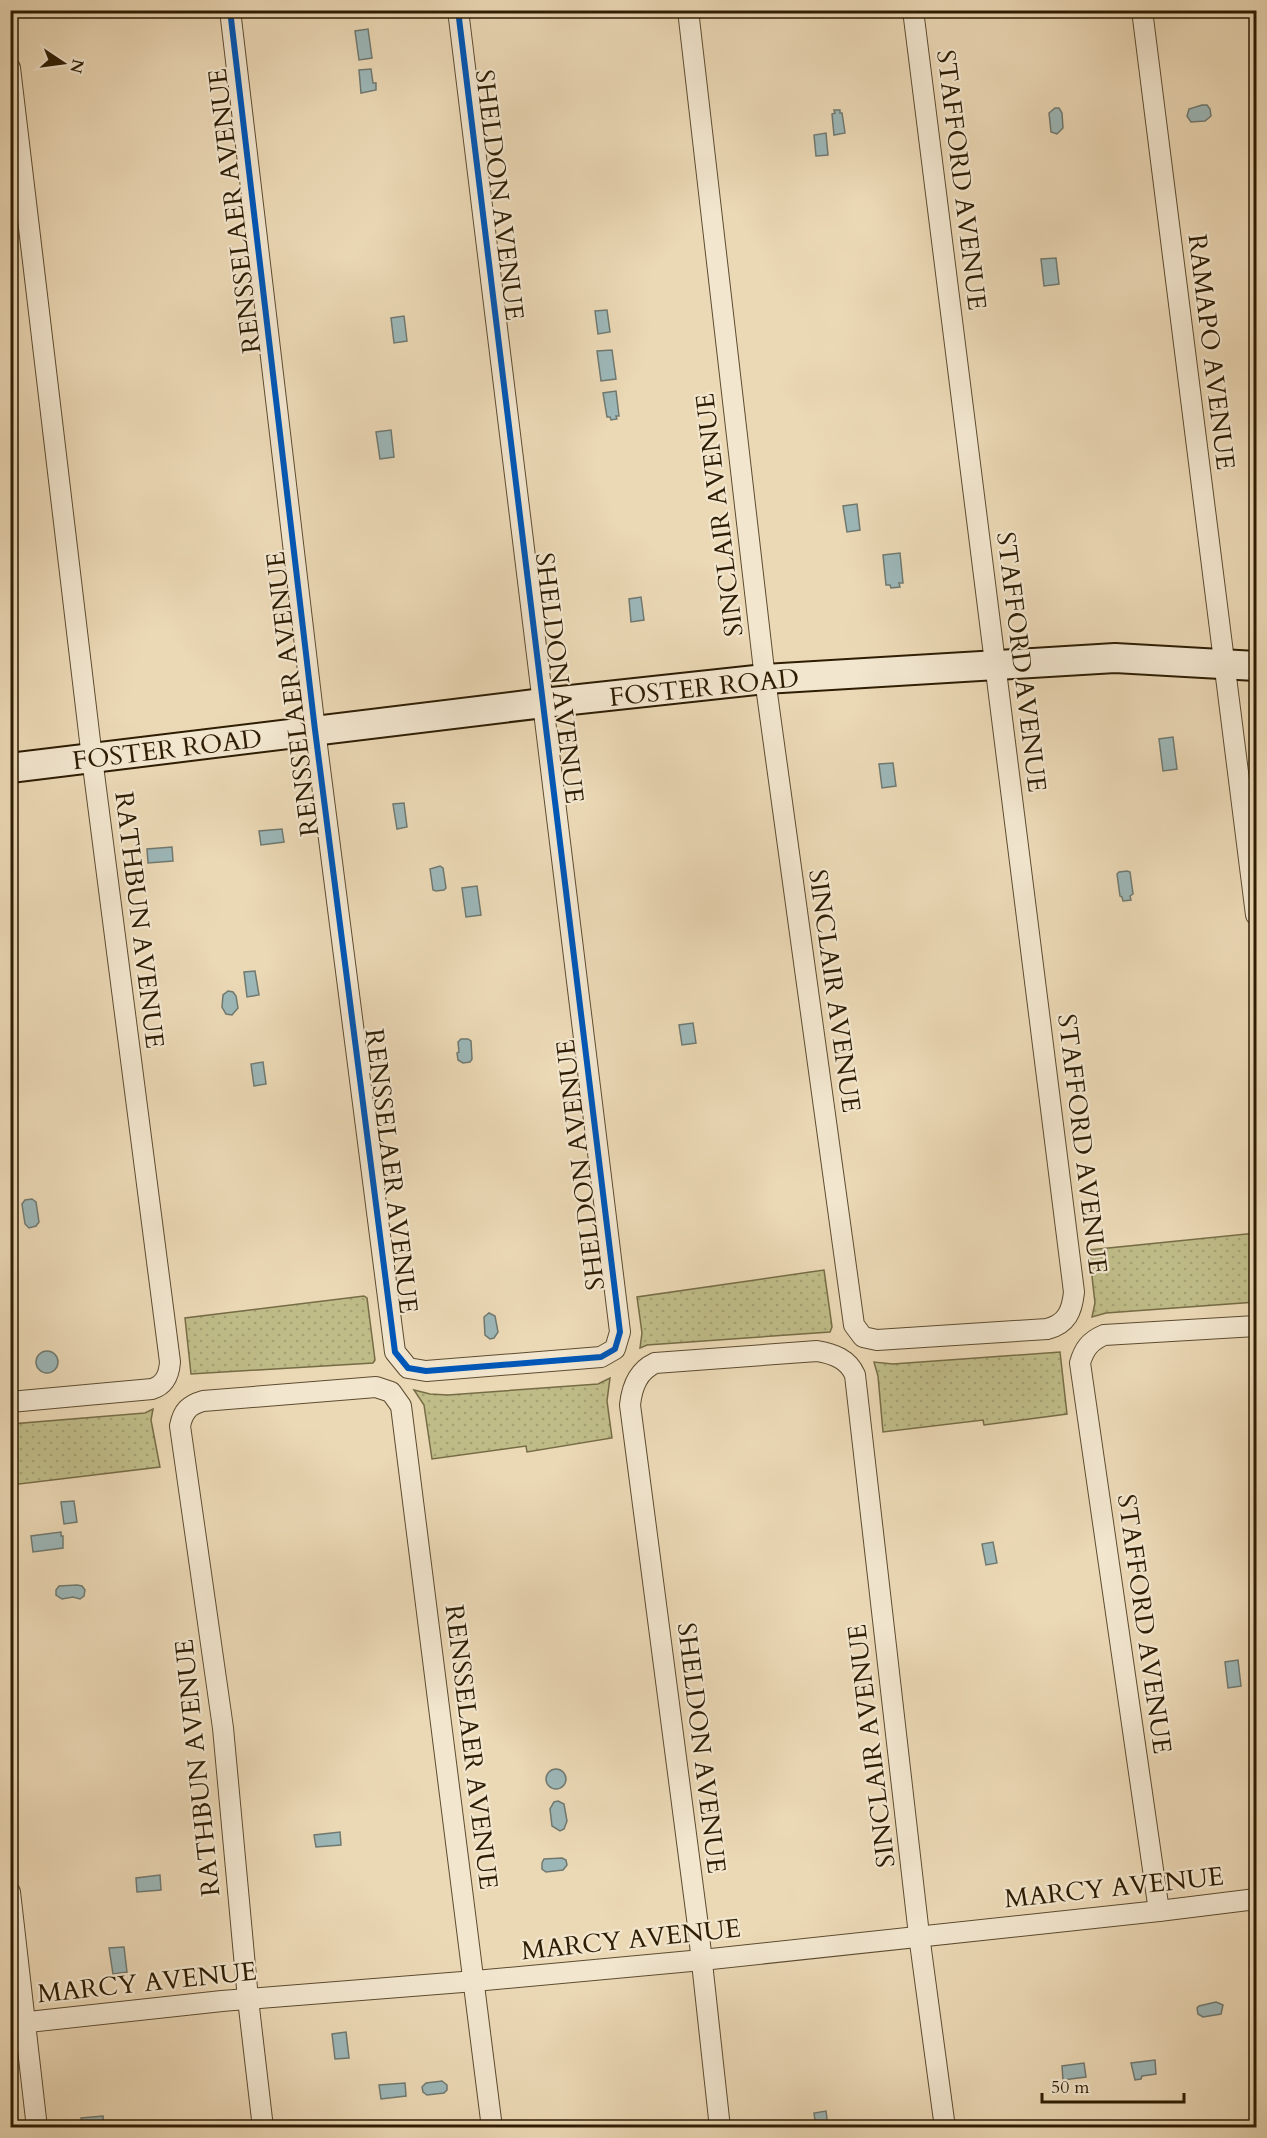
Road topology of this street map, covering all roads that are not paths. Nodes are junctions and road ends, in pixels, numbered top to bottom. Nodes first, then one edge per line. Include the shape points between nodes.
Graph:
1 (230, 10) edge
2 (458, 10) edge
3 (688, 10) edge
4 (913, 10) edge
5 (1142, 10) edge
6 (10, 68) edge
7 (1223, 663) junction
8 (995, 664) junction
9 (1257, 666) edge
10 (765, 679) junction
11 (543, 703) junction
12 (315, 730) junction
13 (92, 758) junction
14 (10, 768) edge
15 (1257, 915) edge
16 (1257, 1326) edge
17 (859, 1333) joint
18 (845, 1361) joint
19 (408, 1368) joint
20 (376, 1387) joint
21 (10, 1402) edge
22 (10, 1892) edge
23 (1257, 1899) edge
24 (1159, 1911) junction
25 (919, 1935) junction
26 (702, 1960) junction
27 (475, 1981) junction
28 (248, 1999) junction
29 (17, 2023) edge
30 (37, 2127) edge
31 (263, 2127) edge
32 (492, 2127) edge
33 (720, 2127) edge
34 (945, 2127) edge

1 - 12 street, RENSSELAER AVENUE
2 - 11 street, SHELDON AVENUE
3 - 10 street, SINCLAIR AVENUE
4 - 8 street, STAFFORD AVENUE
5 - 7 street, RAMAPO AVENUE
6 - 13 street, RATHBUN AVENUE
7 - 8 street, FOSTER ROAD via 1115,658
7 - 9 street, FOSTER ROAD
7 - 15 street, RAMAPO AVENUE
8 - 10 street, FOSTER ROAD
8 - 17 street, STAFFORD AVENUE via 1074,1292 1072,1307 1066,1319 1047,1329 877,1340
10 - 11 street, FOSTER ROAD
10 - 17 street, SINCLAIR AVENUE via 854,1325
11 - 12 street, FOSTER ROAD
11 - 19 street, SHELDON AVENUE via 620,1332 615,1349 604,1356 426,1371
12 - 13 street, FOSTER ROAD
12 - 19 street, RENSSELAER AVENUE via 395,1352
13 - 14 street, FOSTER ROAD
13 - 21 street, RATHBUN AVENUE via 170,1362 163,1383 148,1389
16 - 24 street, STAFFORD AVENUE via 1104,1335 1088,1345 1080,1363
18 - 25 street, SINCLAIR AVENUE via 855,1375
18 - 26 street, SHELDON AVENUE via 817,1351 656,1363 645,1368 632,1390 630,1405
20 - 27 street, RENSSELAER AVENUE via 391,1392 401,1406
20 - 28 street, RATHBUN AVENUE via 203,1401 189,1406 180,1426 223,1728
22 - 29 street
23 - 24 street, MARCY AVENUE
24 - 25 street, MARCY AVENUE
25 - 26 street, MARCY AVENUE
25 - 34 street, SINCLAIR AVENUE
26 - 27 street, MARCY AVENUE
26 - 33 street, SHELDON AVENUE
27 - 28 street, MARCY AVENUE
27 - 32 street, RENSSELAER AVENUE
28 - 29 street, MARCY AVENUE
28 - 31 street, RATHBUN AVENUE
29 - 30 street

